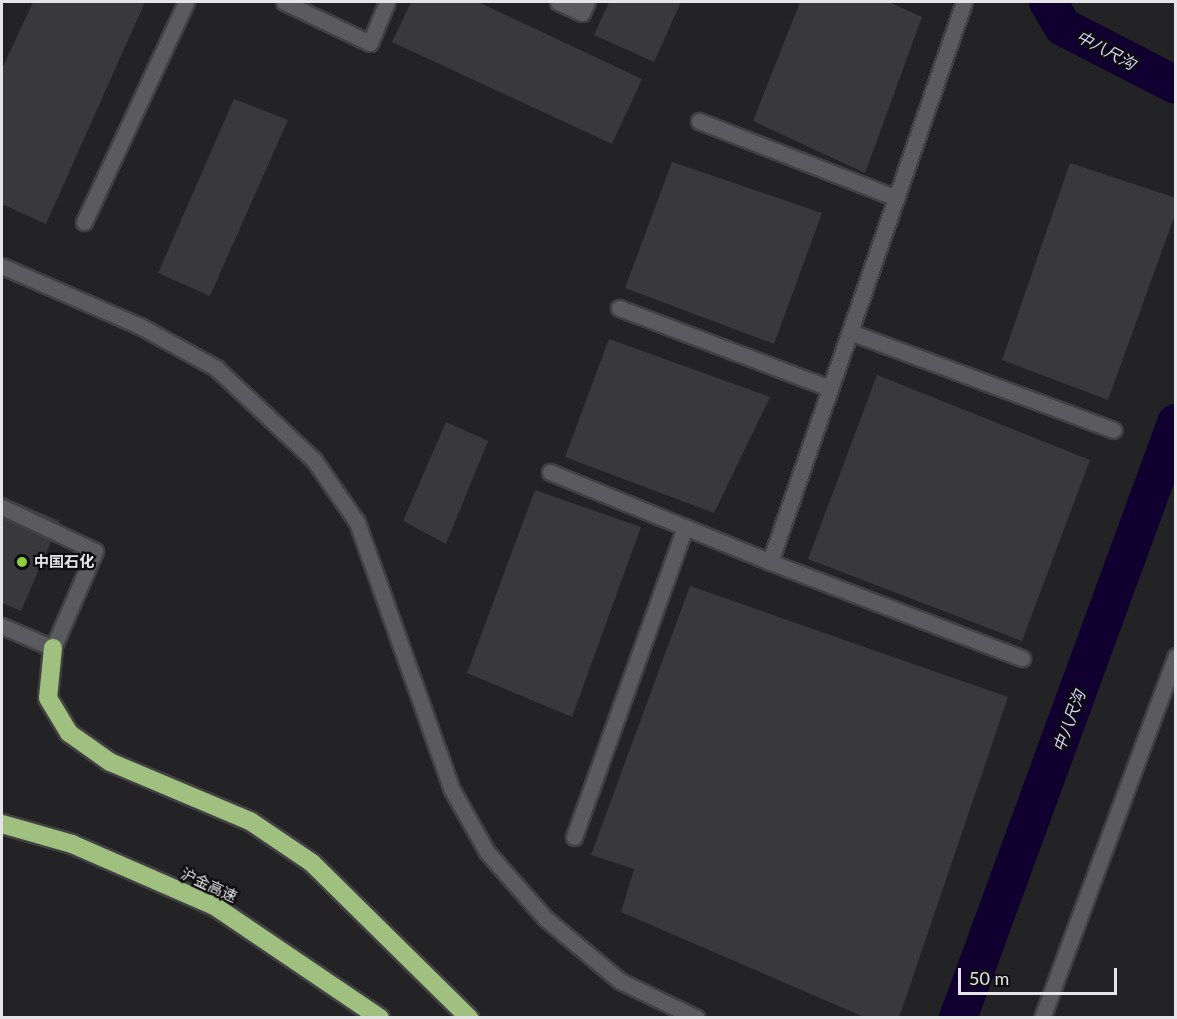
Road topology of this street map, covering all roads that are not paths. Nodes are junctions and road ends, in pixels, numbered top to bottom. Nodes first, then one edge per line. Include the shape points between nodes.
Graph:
1 (186, 2) edge
2 (284, 2) edge
3 (387, 2) edge
4 (558, 2) edge
5 (586, 2) edge
6 (964, 2) edge
7 (699, 121) dead end
8 (896, 198) junction
9 (84, 222) dead end
10 (2, 266) edge
11 (619, 308) dead end
12 (850, 332) junction
13 (830, 388) junction
14 (1113, 430) dead end
15 (550, 472) dead end
16 (2, 507) edge
17 (685, 527) junction
18 (770, 562) junction
19 (2, 626) edge
20 (52, 648) junction
21 (1176, 656) edge
22 (1022, 658) dead end
23 (2, 824) edge
24 (574, 837) dead end
25 (380, 1017) edge
26 (469, 1017) edge
27 (697, 1017) edge
28 (1042, 1017) edge

1 - 9 street
2 - 3 street via 370,43
4 - 5 street via 582,13
6 - 8 street
7 - 8 street
8 - 12 street
10 - 27 street via 140,326 216,368 314,460 357,522 451,788 487,852 545,918 620,981
11 - 13 street
12 - 13 street
12 - 14 street
13 - 18 street
15 - 17 street
16 - 20 street via 95,551
17 - 18 street
17 - 24 street
18 - 22 street
19 - 20 street
20 - 26 highway via 48,698 69,733 110,762 250,821 312,863
21 - 28 street
23 - 25 highway, 沪金高速 via 72,844 216,907

